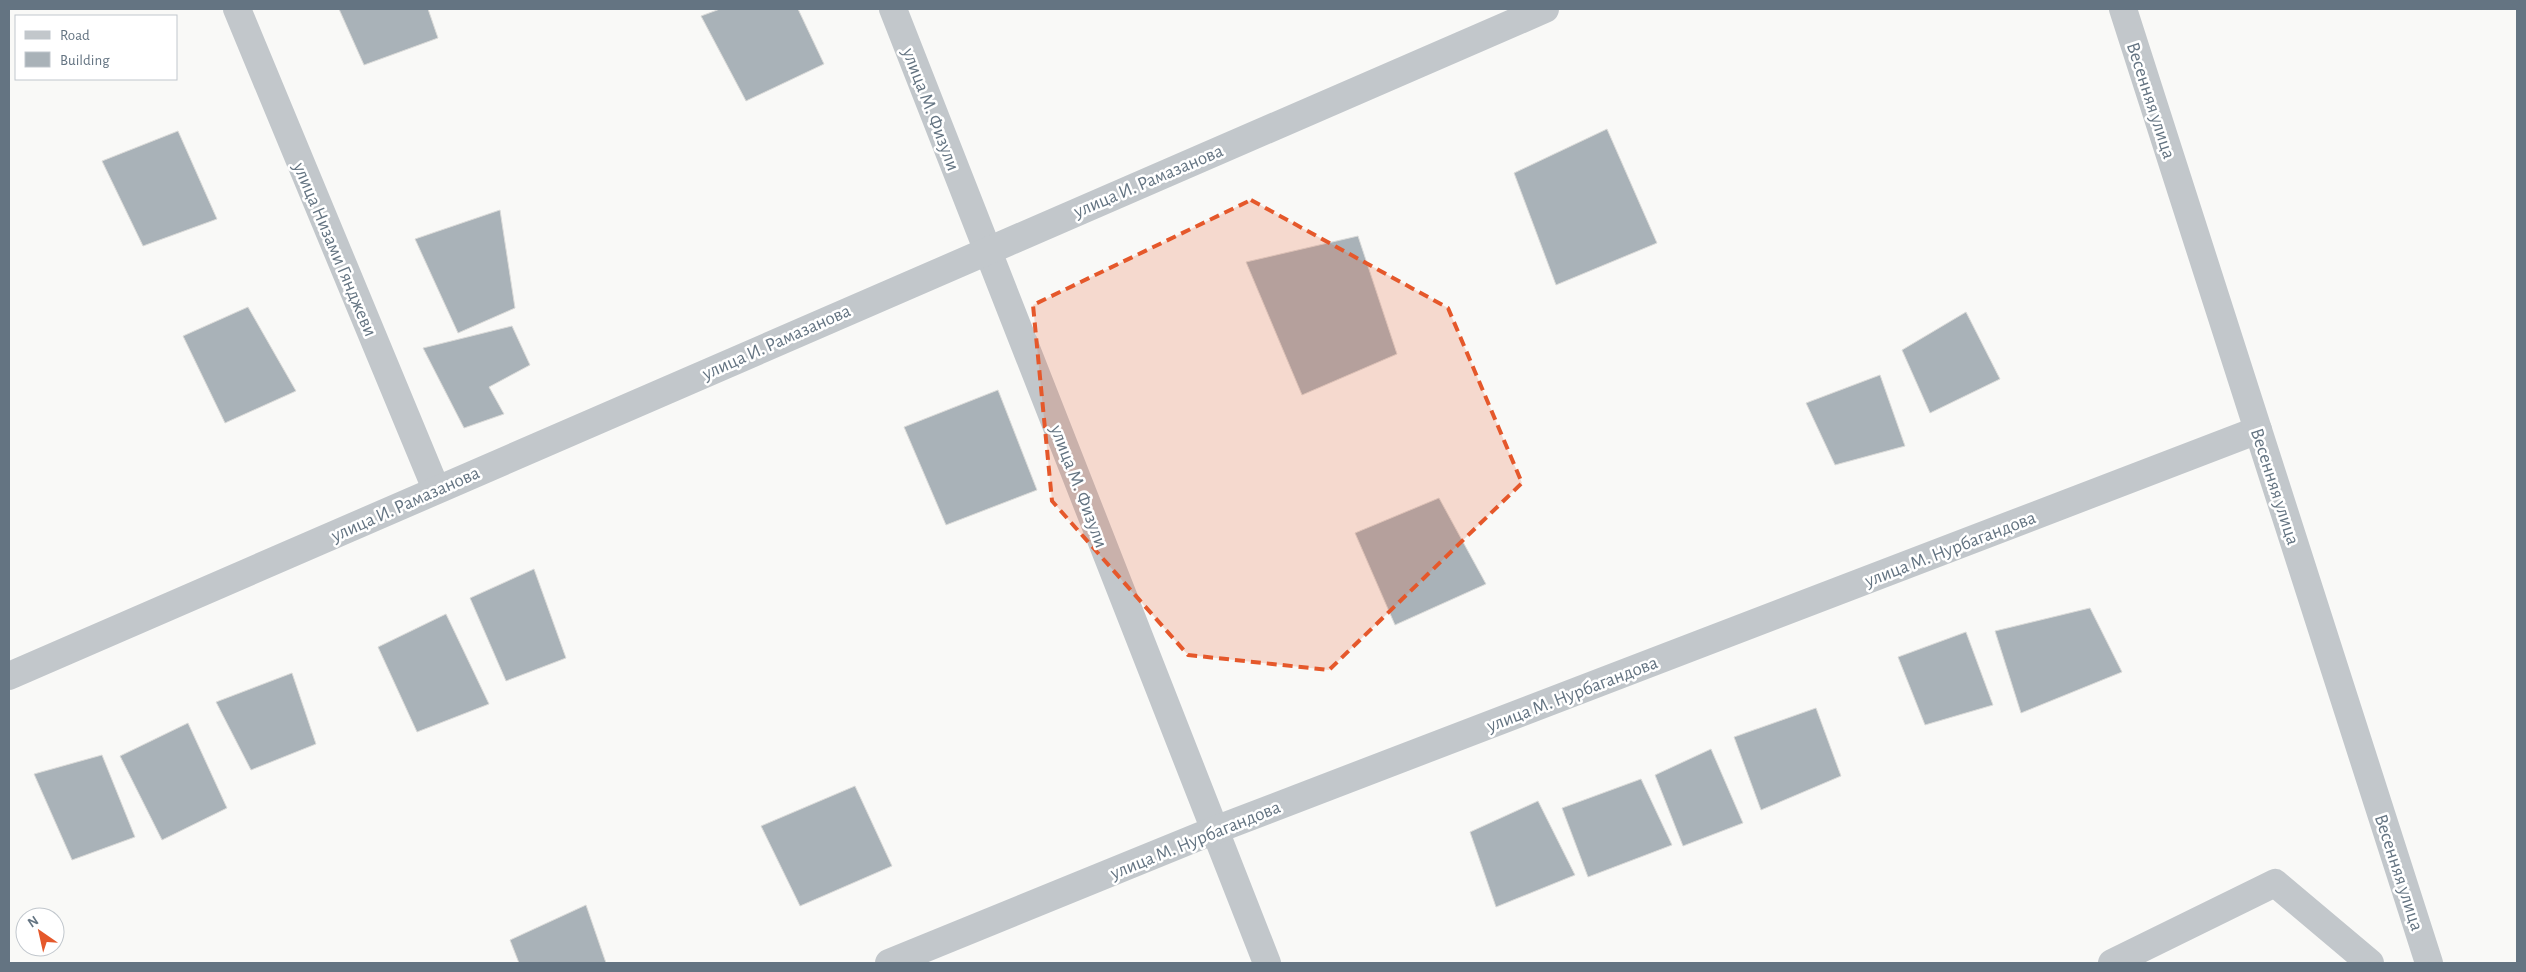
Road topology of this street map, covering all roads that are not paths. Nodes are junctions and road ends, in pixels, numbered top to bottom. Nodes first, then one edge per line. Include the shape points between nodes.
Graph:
1 (237, 9) edge
2 (893, 9) edge
3 (1545, 9) edge
4 (2123, 9) edge
5 (987, 249) junction
6 (2258, 430) junction
7 (436, 489) junction
8 (9, 676) edge
9 (1215, 830) junction
10 (889, 963) edge
11 (1267, 963) edge
12 (2112, 963) edge
13 (2370, 963) edge
14 (2429, 963) edge

1 - 7 street, улица Низами Гянджеви
2 - 5 street, улица М. Физули
3 - 5 street, улица И. Рамазанова
4 - 6 street, Весенняя улица
5 - 7 street, улица И. Рамазанова
5 - 9 street, улица М. Физули
6 - 9 street, улица М. Нурбагандова
6 - 14 street, Весенняя улица
7 - 8 street, улица И. Рамазанова
9 - 10 street, улица М. Нурбагандова
9 - 11 street, улица М. Физули
12 - 13 street via 2275,883

